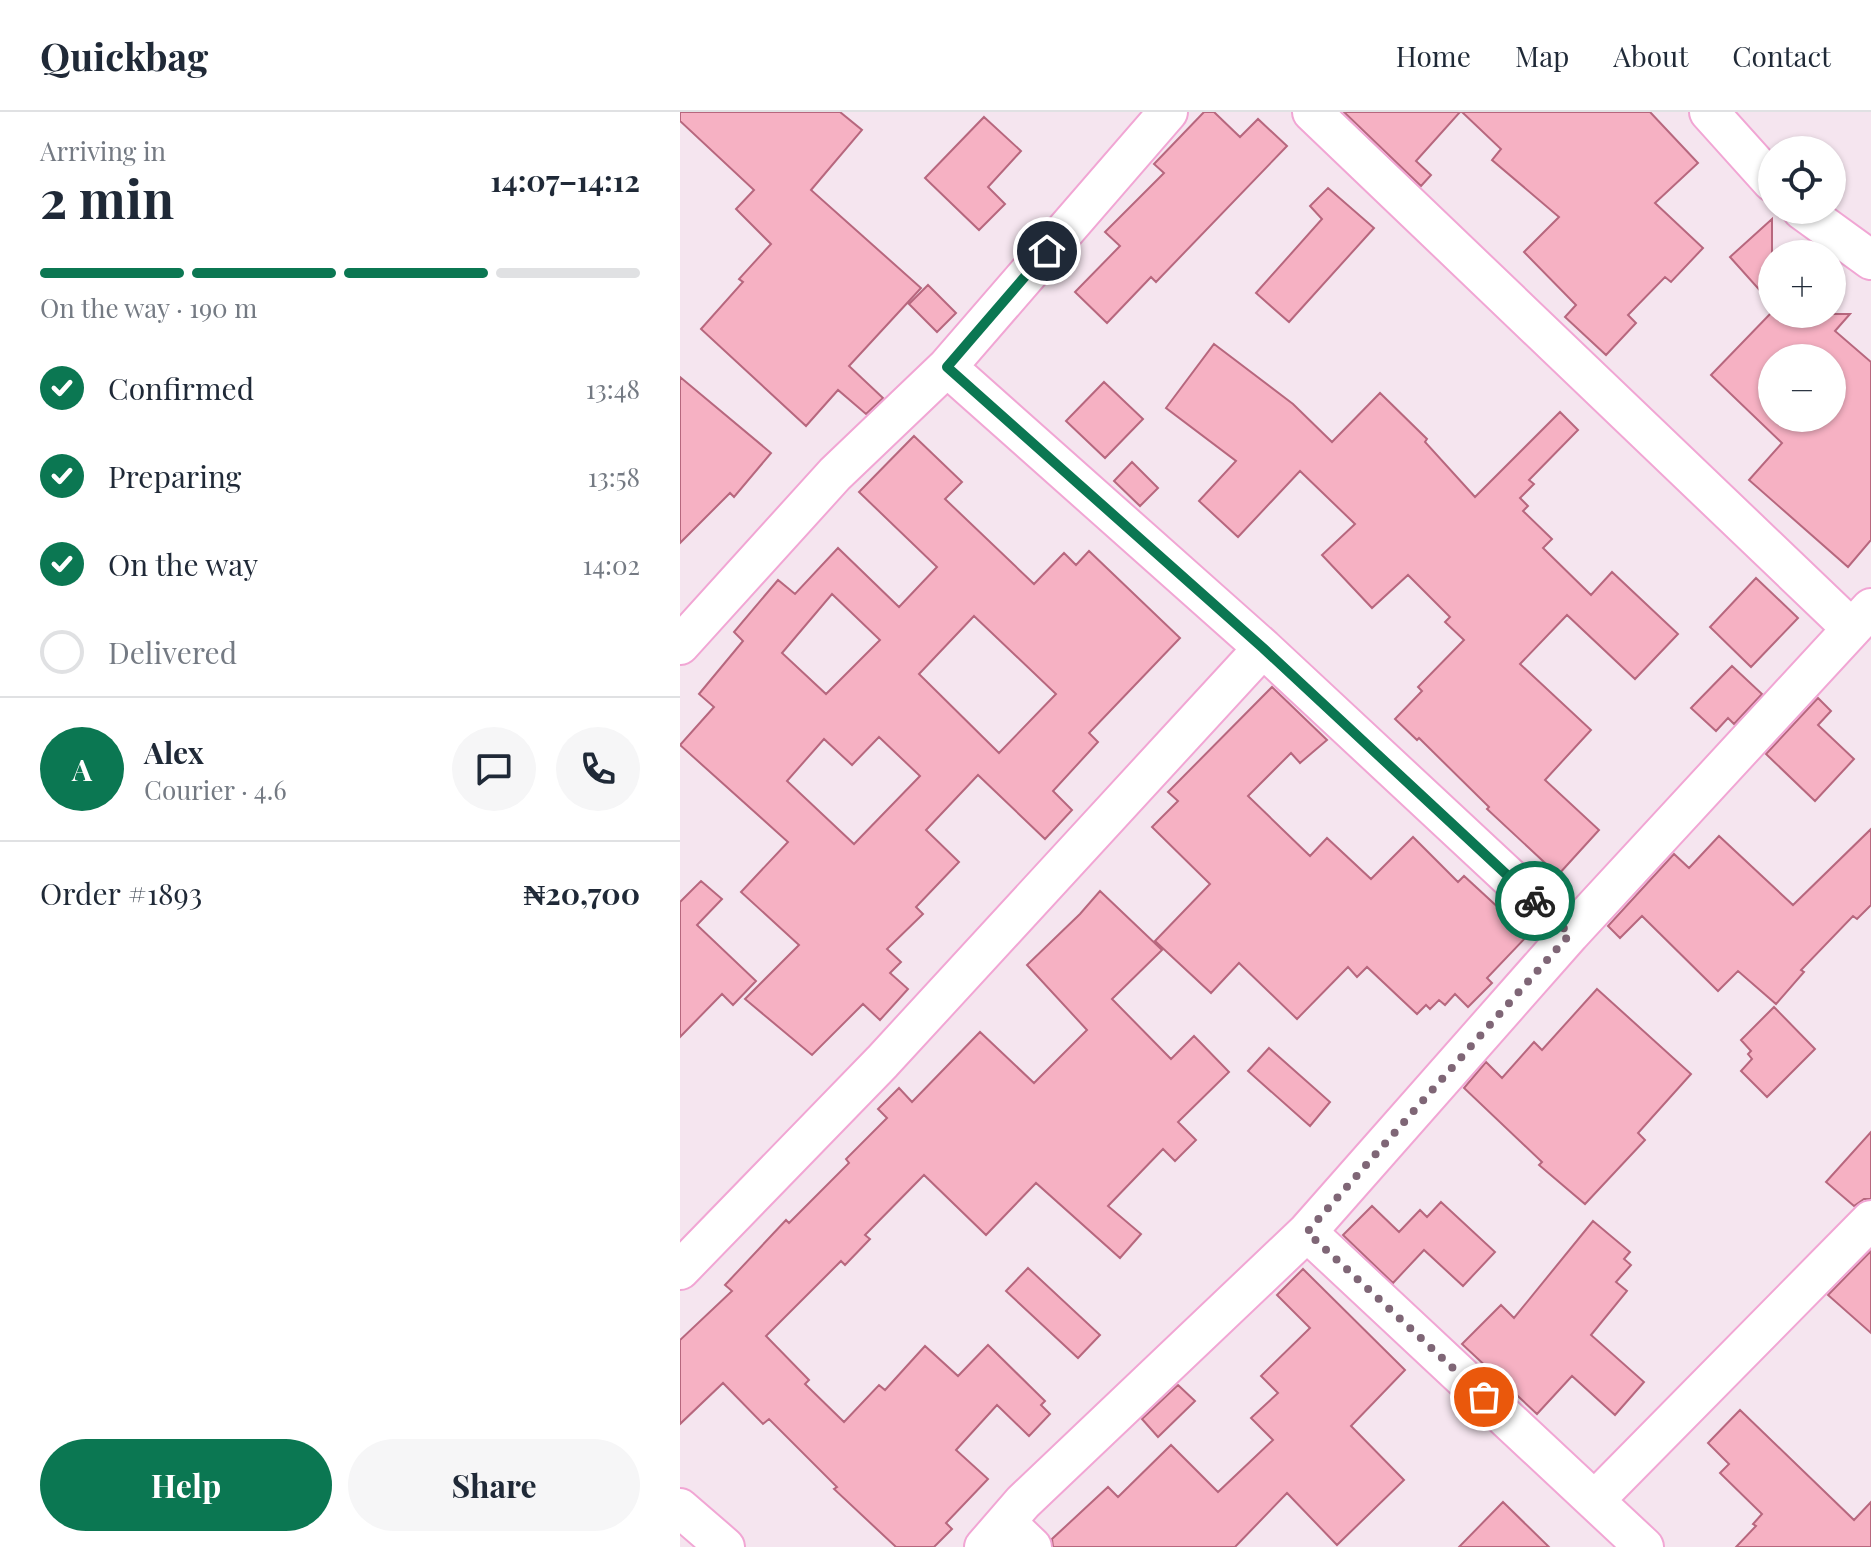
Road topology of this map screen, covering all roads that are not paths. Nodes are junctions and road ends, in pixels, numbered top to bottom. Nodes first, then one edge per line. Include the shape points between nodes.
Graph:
1 (1168, 112) edge
2 (1312, 112) edge
3 (1709, 112) edge
4 (1758, 166) edge
5 (1821, 224) edge
6 (1871, 260) edge
7 (947, 367) junction
8 (1861, 618) edge
9 (680, 645) edge
10 (1263, 648) junction
11 (1570, 934) junction
12 (1871, 1220) edge
13 (1307, 1232) junction
14 (680, 1270) edge
15 (1595, 1500) junction
16 (680, 1508) edge
17 (1007, 1539) edge
18 (725, 1547) edge
19 (1644, 1547) edge

1 - 7 street
2 - 8 street
3 - 4 street
5 - 6 street
7 - 9 street via 835,474
7 - 10 street
8 - 11 street
10 - 11 street
10 - 14 street via 882,1062
11 - 13 street
12 - 15 street
13 - 15 street
13 - 17 street via 1023,1502
15 - 19 street
16 - 18 street

